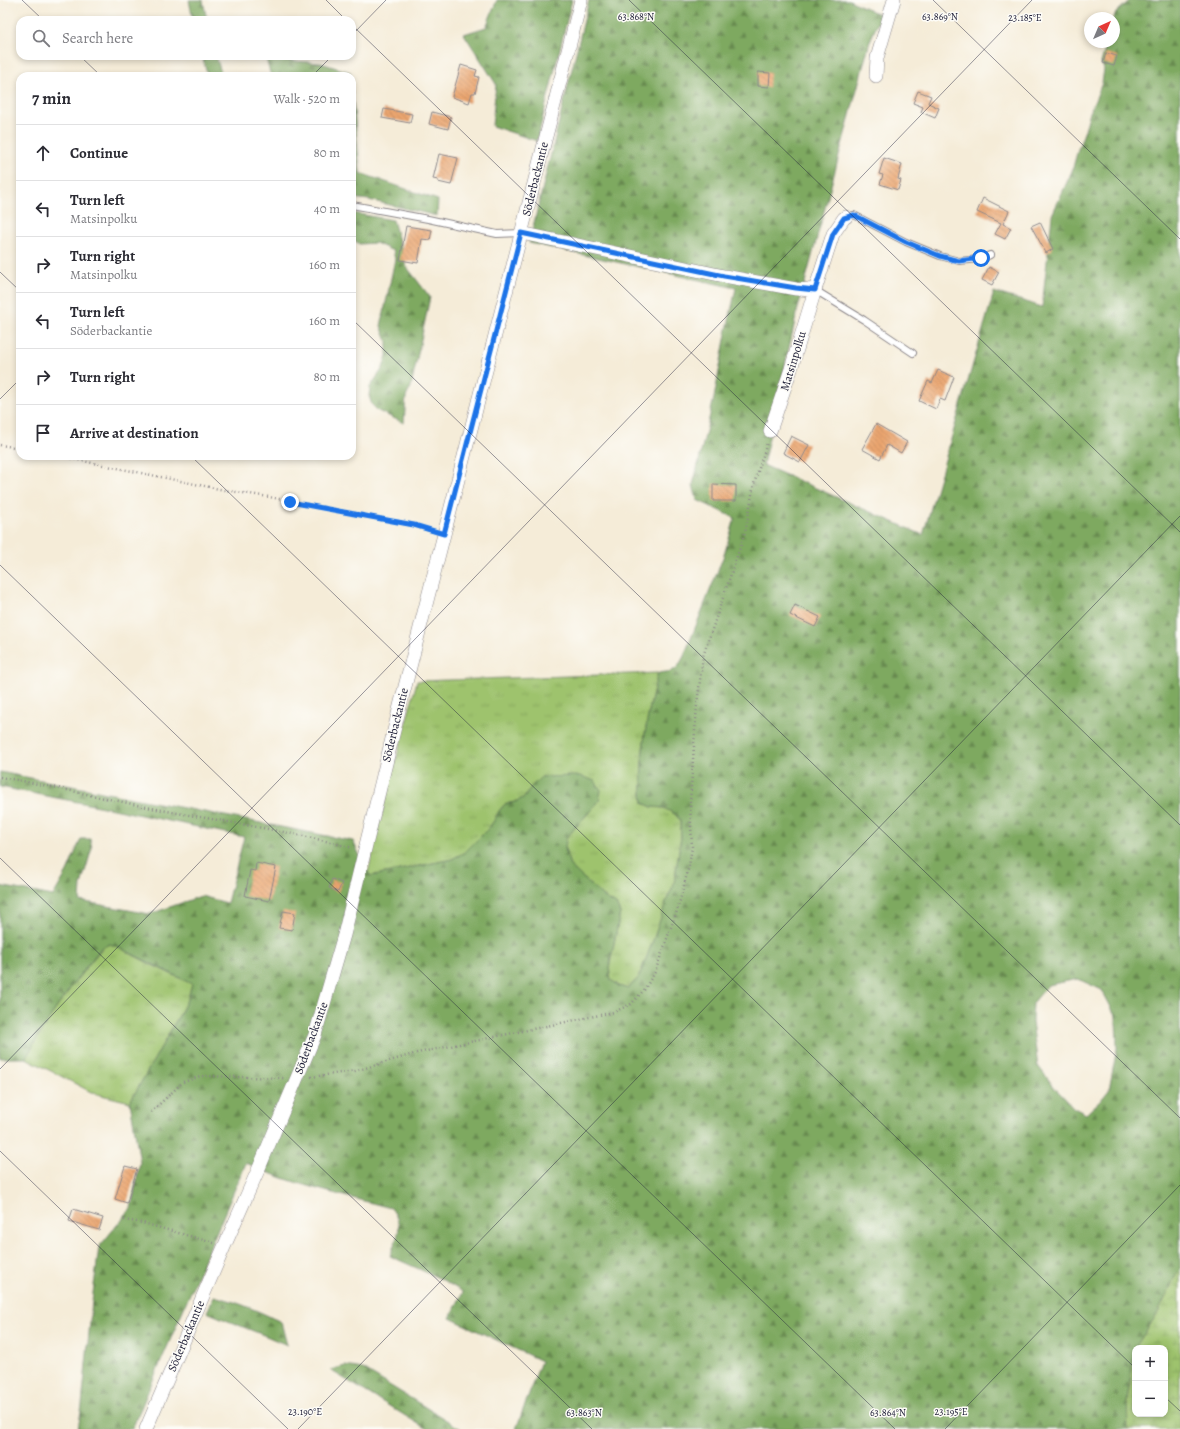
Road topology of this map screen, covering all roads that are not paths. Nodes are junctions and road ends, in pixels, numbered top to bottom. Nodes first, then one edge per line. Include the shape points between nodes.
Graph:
1 (581, 0) edge
2 (894, 0) edge
3 (876, 76) dead end
4 (356, 206) edge
5 (846, 216) joint
6 (521, 233) junction
7 (990, 255) dead end
8 (815, 290) junction
9 (913, 353) dead end
10 (770, 431) road end
11 (146, 1429) edge

1 - 6 street, Söderbackantie
2 - 3 street via 877,58
4 - 6 lane via 496,234
5 - 7 lane via 854,215 940,256 959,261
5 - 8 street, Matsinpolku via 833,234
6 - 8 street via 724,276
6 - 11 street, Söderbackantie via 363,850 344,934 317,1028
8 - 9 lane
8 - 10 street, Matsinpolku

